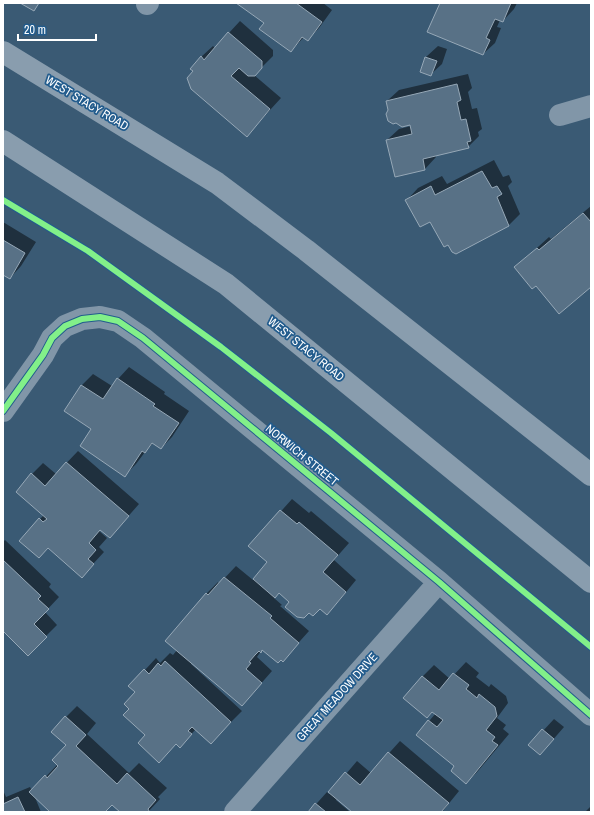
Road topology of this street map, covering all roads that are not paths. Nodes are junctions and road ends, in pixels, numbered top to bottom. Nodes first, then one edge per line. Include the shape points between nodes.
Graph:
1 (3, 52) edge
2 (591, 106) edge
3 (560, 115) dead end
4 (3, 141) edge
5 (3, 411) edge
6 (591, 475) edge
7 (440, 582) junction
8 (591, 582) edge
9 (591, 715) edge
10 (235, 812) edge

1 - 6 main road, WEST STACY ROAD via 217,183
2 - 3 street
4 - 8 main road, WEST STACY ROAD via 226,284
5 - 7 street, NORWICH STREET via 52,338 65,326 82,319 100,317 118,321 143,338
7 - 9 street, NORWICH STREET
7 - 10 street, GREAT MEADOW DRIVE

